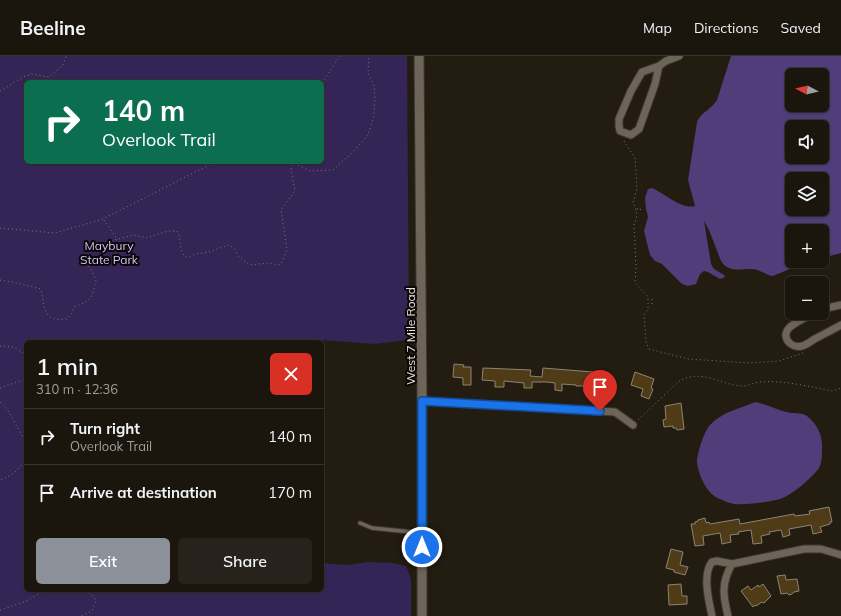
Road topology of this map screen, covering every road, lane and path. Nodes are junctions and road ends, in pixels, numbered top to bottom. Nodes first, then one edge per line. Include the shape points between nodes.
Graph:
1 (66, 56) edge
2 (340, 56) edge
3 (369, 56) edge
4 (420, 56) edge
5 (679, 56) edge
6 (659, 66) junction
7 (324, 81) edge
8 (0, 91) edge
9 (628, 147) dead end
10 (211, 164) edge
11 (637, 209) junction
12 (641, 211) dead end
13 (103, 219) junction
14 (0, 228) edge
15 (118, 240) junction
16 (0, 280) edge
17 (652, 299) dead end
18 (652, 302) junction
19 (648, 303) junction
20 (841, 305) edge
21 (652, 306) dead end
22 (829, 308) edge
23 (802, 320) edge
24 (841, 325) edge
25 (0, 346) edge
26 (808, 351) dead end
27 (24, 354) edge
28 (24, 380) edge
29 (0, 388) edge
30 (841, 388) edge
31 (422, 401) junction
32 (0, 402) edge
33 (632, 425) joint
34 (24, 440) edge
35 (24, 460) edge
36 (0, 480) edge
37 (360, 523) dead end
38 (422, 533) junction
39 (841, 556) edge
40 (732, 564) junction
41 (42, 592) edge
42 (88, 592) edge
43 (0, 610) edge
44 (82, 616) edge
45 (422, 616) edge
46 (712, 616) edge
47 (728, 616) edge

1 - 8 path via 64,65 49,77 31,74
2 - 7 path
3 - 15 path via 368,74 374,85 376,97 368,135 333,170 310,171 296,164 291,165 295,191 281,210 287,250 281,264 249,265 228,245 185,257 180,251 176,231 147,238 134,236
4 - 31 street, West 7 Mile Road
5 - 6 street
6 - 6 street via 642,72 619,119 620,131 631,135 639,129
9 - 11 path via 635,158 637,188 633,203
10 - 13 path
11 - 12 path via 640,208
11 - 19 path via 634,224 635,283 648,297
13 - 14 path via 55,233
13 - 15 path
15 - 16 path via 95,248 89,254 87,262 96,280 94,292 88,301 74,307 67,319 57,320 46,313 41,289
17 - 18 path
18 - 19 path
18 - 21 path
19 - 26 path via 644,315 649,349 688,359 750,363 779,361
20 - 22 street
23 - 24 street via 787,330 786,338 794,347 802,346
25 - 27 path via 14,347
28 - 29 path
30 - 33 path via 832,390 767,382 744,386 715,378 685,378
31 - 33 street via 615,412
31 - 38 street, West 7 Mile Road
32 - 34 path via 8,410
35 - 36 path via 18,471
37 - 38 lane via 372,528
38 - 45 street, West 7 Mile Road
39 - 40 street via 821,550 804,549
40 - 46 street via 717,561 709,565 707,584
40 - 47 street via 724,585
41 - 43 path via 24,602
42 - 44 path via 96,600 92,611

